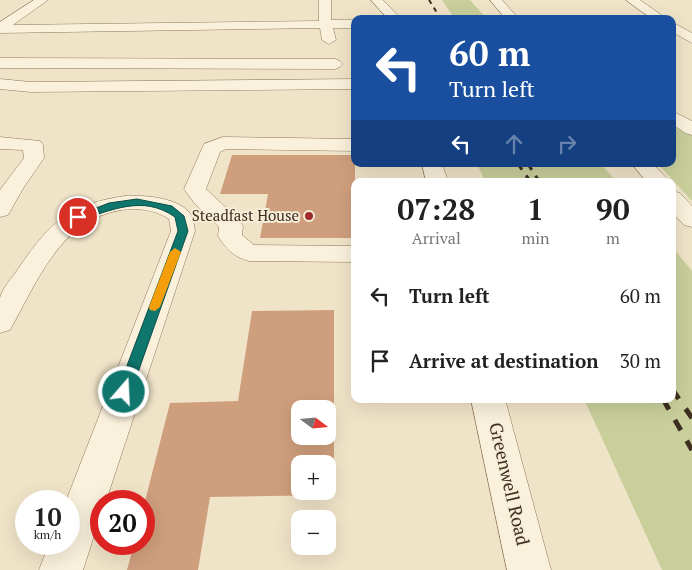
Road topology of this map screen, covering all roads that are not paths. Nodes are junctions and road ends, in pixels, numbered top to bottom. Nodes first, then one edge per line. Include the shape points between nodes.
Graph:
1 (42, 0) edge
2 (325, 0) edge
3 (377, 0) edge
4 (496, 0) edge
5 (632, 0) edge
6 (258, 12) dead end
7 (296, 12) dead end
8 (391, 15) edge
9 (509, 15) edge
10 (655, 15) edge
11 (325, 20) junction
12 (351, 23) edge
13 (242, 24) junction
14 (0, 29) edge
15 (676, 29) edge
16 (692, 39) edge
17 (0, 63) edge
18 (46, 63) junction
19 (335, 64) junction
20 (0, 84) edge
21 (351, 85) edge
22 (31, 87) junction
23 (329, 91) junction
24 (351, 97) edge
25 (116, 101) dead end
26 (676, 112) edge
27 (692, 112) edge
28 (676, 119) edge
29 (692, 129) edge
30 (0, 143) edge
31 (351, 145) edge
32 (645, 167) edge
33 (655, 178) edge
34 (676, 202) edge
35 (0, 210) edge
36 (692, 220) edge
37 (351, 254) edge
38 (0, 322) edge
39 (489, 403) edge
40 (61, 570) edge
41 (529, 570) edge

1 - 14 street
2 - 11 street
3 - 8 street
4 - 9 street
5 - 10 street
6 - 13 street via 244,16
7 - 11 street
11 - 12 street
11 - 13 street
11 - 19 street
13 - 14 street
15 - 16 street
17 - 18 street
18 - 19 street
18 - 22 street
19 - 23 street
20 - 22 street
21 - 23 street
22 - 23 street
23 - 24 street
23 - 25 street
26 - 27 street
28 - 29 street
30 - 35 street via 32,145 34,158
31 - 37 street via 223,143 211,148 195,189 202,200 227,220 231,226 230,236 249,253
32 - 33 street
34 - 36 street
38 - 40 street via 44,251 59,232 78,217 112,205 137,202 168,208 180,216 183,231
39 - 41 street, Greenwell Road

